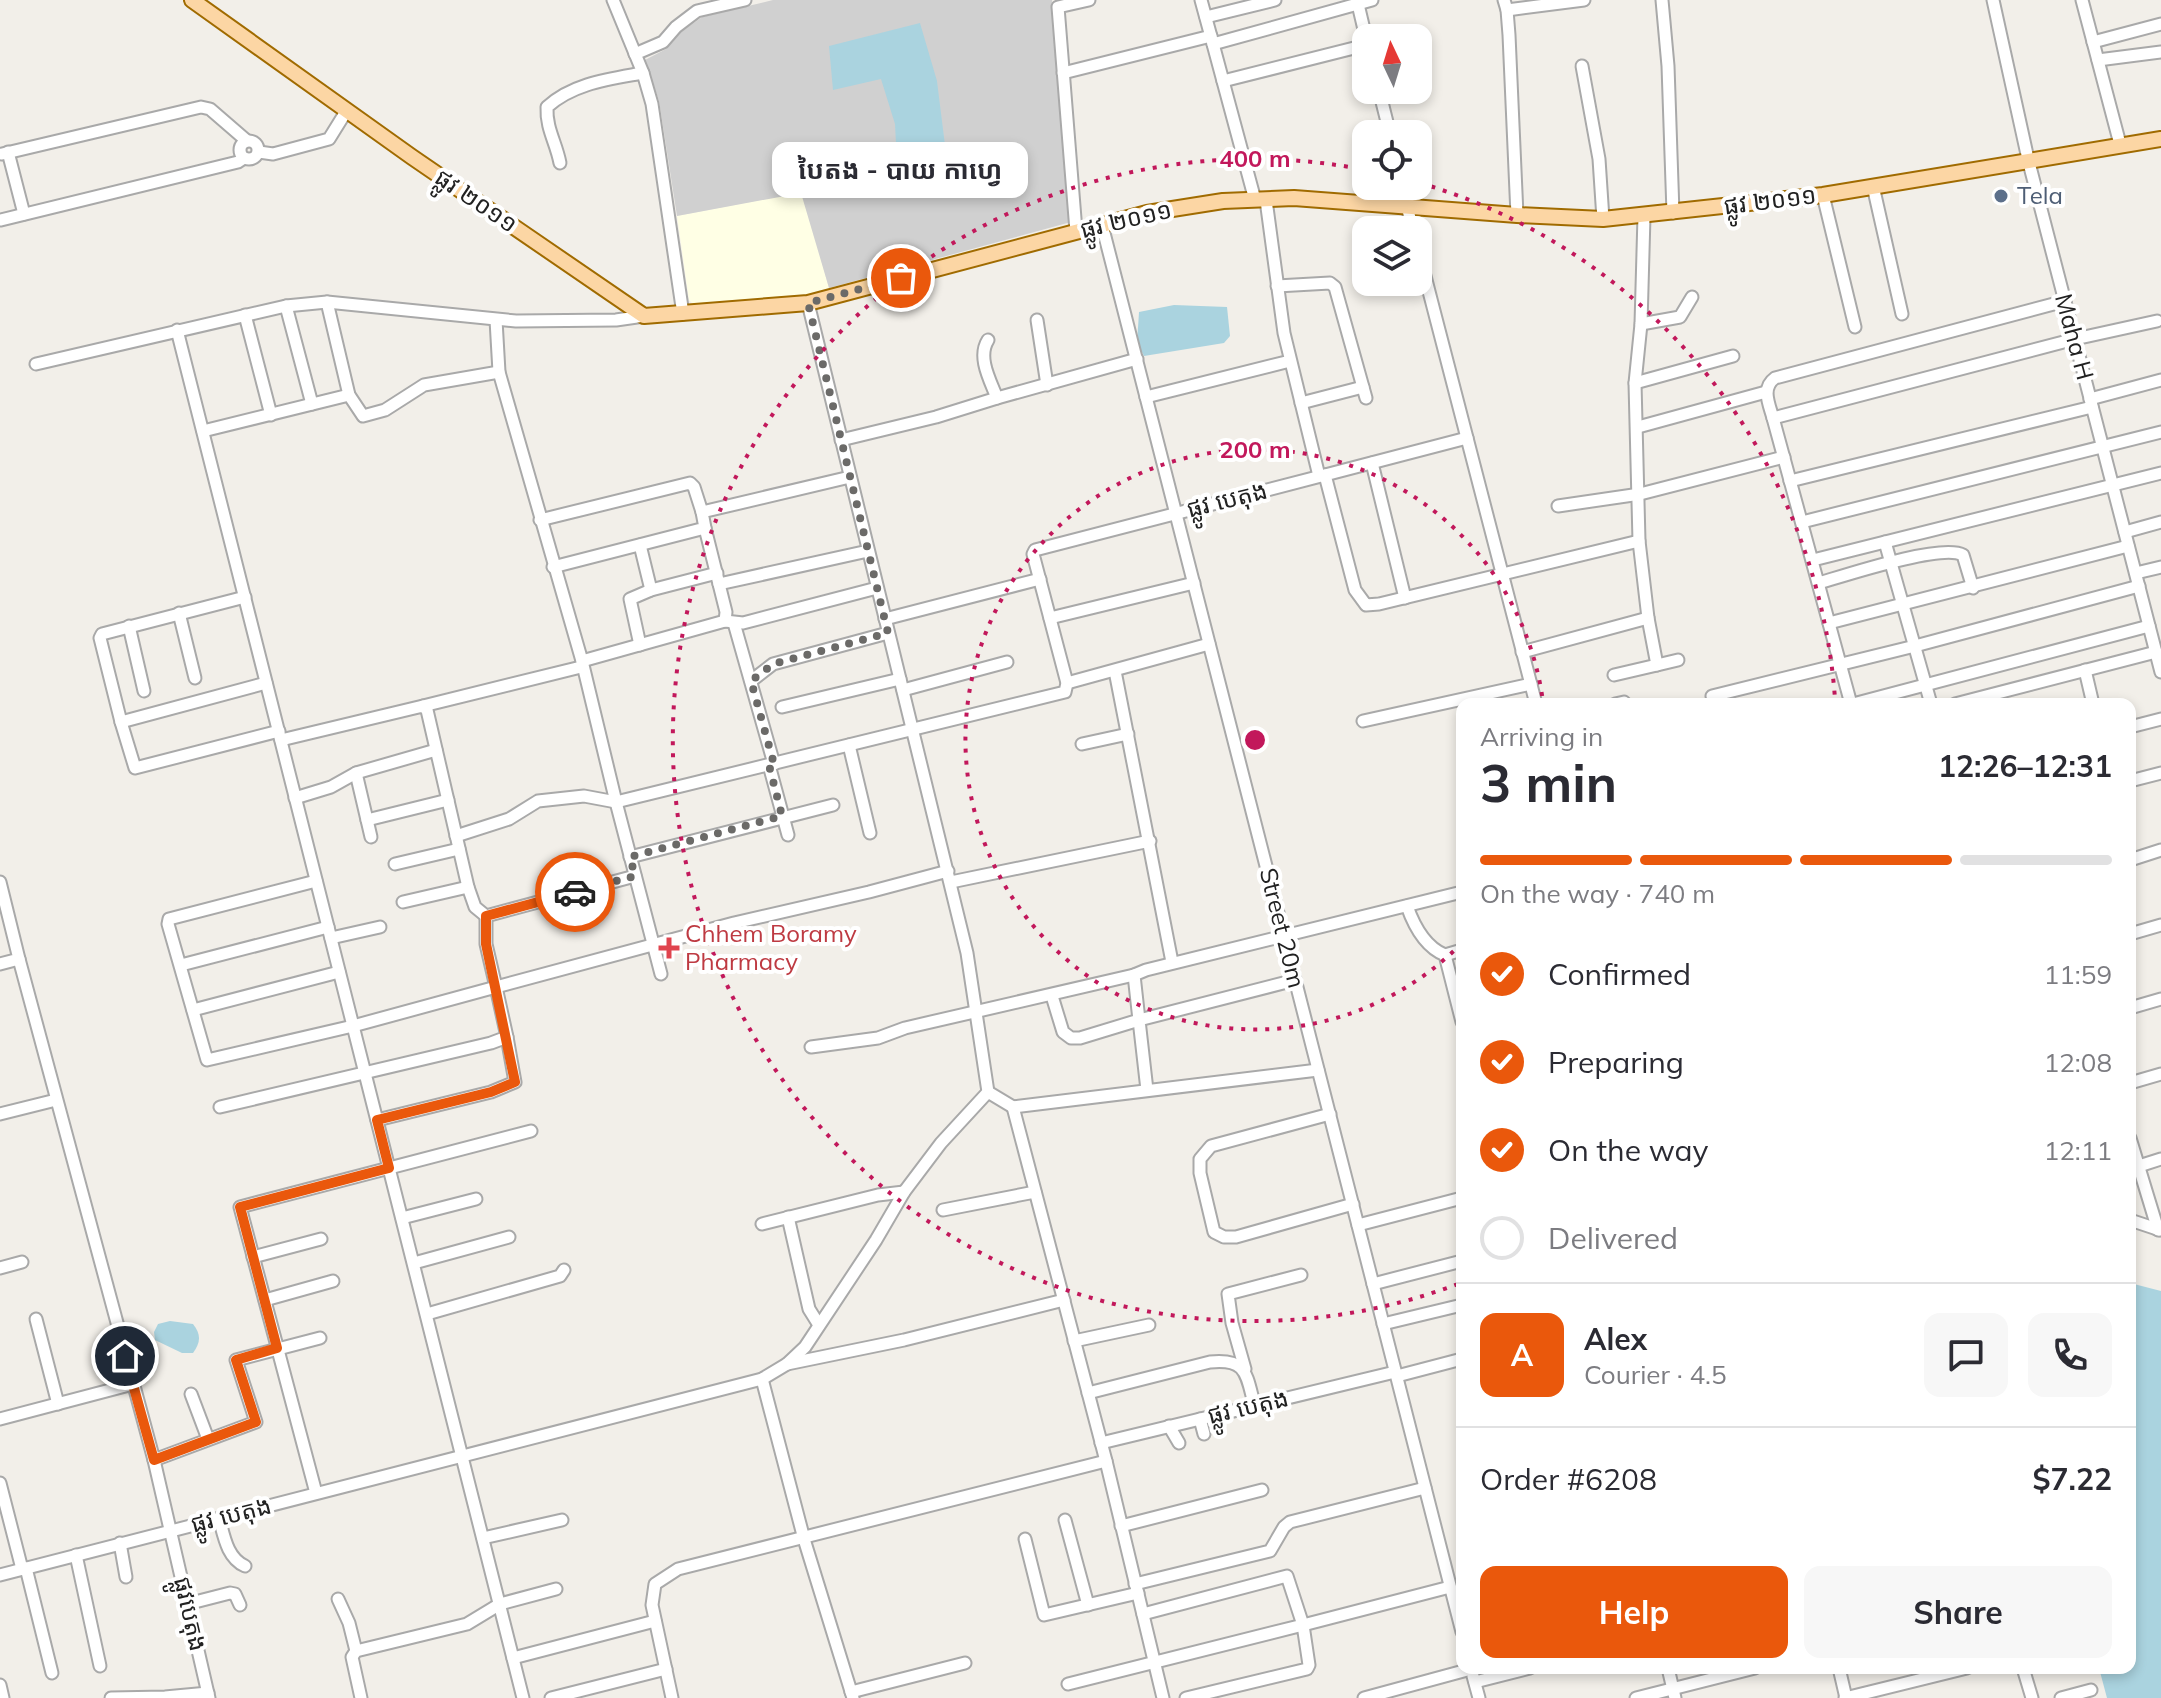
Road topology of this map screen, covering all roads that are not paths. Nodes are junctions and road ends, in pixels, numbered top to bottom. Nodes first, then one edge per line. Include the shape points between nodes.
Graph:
1 (192, 0) edge
2 (613, 0) edge
3 (745, 0) edge
4 (1089, 0) edge
5 (1201, 0) edge
6 (1275, 0) edge
7 (1372, 0) edge
8 (1584, 0) edge
9 (1662, 0) edge
10 (1993, 0) edge
11 (2082, 0) edge
12 (1358, 2) edge
13 (1058, 4) edge
14 (1506, 5) edge
15 (1206, 17) junction
16 (1363, 24) edge
17 (2161, 24) edge
18 (1212, 40) junction
19 (2093, 42) junction
20 (1352, 49) edge
21 (2161, 52) edge
22 (635, 54) junction
23 (2098, 60) junction
24 (1582, 66) dead end
25 (643, 73) junction
26 (1063, 73) junction
27 (1223, 81) junction
28 (347, 110) junction
29 (2161, 139) edge
30 (247, 141) junction
31 (2120, 144) junction
32 (259, 152) junction
33 (244, 158) junction
34 (2028, 159) junction
35 (560, 163) dead end
36 (1873, 186) junction
37 (1823, 195) junction
38 (1260, 200) junction
39 (1405, 200) edge
40 (1407, 207) junction
41 (1673, 213) junction
42 (24, 214) junction
43 (1517, 215) junction
44 (1409, 216) edge
45 (1644, 216) junction
46 (1603, 219) junction
47 (1, 220) edge
48 (1102, 225) junction
49 (1076, 231) junction
50 (1277, 286) junction
51 (1430, 296) edge
52 (1692, 297) dead end
53 (2065, 301) junction
54 (327, 302) junction
55 (808, 303) junction
56 (286, 306) junction
57 (683, 314) junction
58 (1902, 314) dead end
59 (245, 315) junction
60 (644, 316) junction
61 (496, 320) junction
62 (1037, 320) dead end
63 (2157, 321) dead end
64 (1641, 324) junction
65 (1855, 327) dead end
66 (177, 330) junction
67 (2075, 339) junction
68 (988, 340) dead end
69 (1733, 356) dead end
70 (1137, 359) junction
71 (1290, 361) junction
72 (36, 364) dead end
73 (499, 372) junction
74 (2161, 380) edge
75 (1635, 383) junction
76 (1047, 385) junction
77 (1766, 392) junction
78 (349, 395) junction
79 (1146, 397) junction
80 (997, 398) junction
81 (1301, 403) junction
82 (2091, 403) junction
83 (312, 404) junction
84 (271, 415) junction
85 (1773, 418) junction
86 (1638, 427) junction
87 (203, 431) junction
88 (2161, 432) edge
89 (1467, 438) junction
90 (841, 440) junction
91 (2103, 447) junction
92 (1784, 457) junction
93 (1372, 463) junction
94 (2161, 473) edge
95 (1322, 476) junction
96 (850, 477) junction
97 (1790, 481) junction
98 (2113, 485) junction
99 (1640, 494) junction
100 (1558, 506) dead end
101 (702, 512) junction
102 (1176, 513) junction
103 (540, 520) junction
104 (1802, 522) junction
105 (2161, 522) edge
106 (705, 528) junction
107 (2125, 532) junction
108 (1639, 541) junction
109 (1885, 542) junction
110 (640, 545) junction
111 (2128, 546) junction
112 (868, 551) junction
113 (1813, 560) junction
114 (1891, 563) junction
115 (553, 567) junction
116 (2161, 567) edge
117 (2136, 573) junction
118 (1502, 576) junction
119 (718, 578) junction
120 (1040, 579) junction
121 (1194, 583) junction
122 (1819, 583) junction
123 (2139, 586) junction
124 (877, 588) junction
125 (1973, 588) junction
126 (651, 590) junction
127 (245, 597) junction
128 (1405, 598) junction
129 (1903, 605) junction
130 (179, 613) junction
131 (1050, 618) junction
132 (1648, 618) junction
133 (885, 619) junction
134 (730, 622) junction
135 (1829, 623) junction
136 (129, 626) junction
137 (2149, 626) junction
138 (888, 633) junction
139 (2157, 637) edge
140 (1209, 644) junction
141 (640, 645) junction
142 (1915, 646) junction
143 (1522, 652) junction
144 (2156, 652) junction
145 (1678, 660) dead end
146 (1007, 662) dead end
147 (582, 664) junction
148 (1657, 665) junction
149 (1841, 665) junction
150 (2085, 670) junction
151 (1115, 671) junction
152 (2161, 672) edge
153 (1614, 675) dead end
154 (195, 678) dead end
155 (751, 681) junction
156 (266, 683) junction
157 (1067, 683) junction
158 (901, 684) junction
159 (1531, 684) junction
160 (1926, 685) junction
161 (144, 691) dead end
162 (1478, 698) edge
163 (1534, 698) edge
164 (1712, 698) edge
165 (1850, 698) edge
166 (1875, 698) edge
167 (1929, 698) edge
168 (1978, 698) edge
169 (2092, 698) edge
170 (1456, 703) edge
171 (423, 706) junction
172 (782, 707) dead end
173 (2161, 719) edge
174 (1363, 721) dead end
175 (121, 722) junction
176 (2136, 725) edge
177 (913, 730) junction
178 (1128, 734) junction
179 (280, 736) junction
180 (1082, 744) dead end
181 (849, 745) junction
182 (436, 750) junction
183 (772, 764) junction
184 (356, 773) junction
185 (2161, 773) edge
186 (2136, 779) edge
187 (295, 798) junction
188 (448, 800) junction
189 (616, 802) junction
190 (833, 805) dead end
191 (782, 816) junction
192 (367, 820) junction
193 (870, 833) dead end
194 (788, 835) dead end
195 (456, 836) junction
196 (371, 837) dead end
197 (1150, 841) junction
198 (459, 849) junction
199 (2161, 850) edge
200 (630, 857) junction
201 (2136, 858) edge
202 (395, 864) dead end
203 (635, 876) junction
204 (949, 877) junction
205 (316, 881) junction
206 (0, 882) edge
207 (468, 887) junction
208 (1456, 894) edge
209 (403, 902) dead end
210 (1407, 906) junction
211 (486, 916) junction
212 (2161, 925) edge
213 (380, 927) dead end
214 (330, 932) junction
215 (2136, 932) edge
216 (1284, 937) junction
217 (654, 946) junction
218 (1456, 952) edge
219 (1445, 955) junction
220 (19, 959) junction
221 (1172, 962) junction
222 (0, 964) edge
223 (181, 965) junction
224 (339, 972) junction
225 (661, 974) dead end
226 (1134, 975) junction
227 (1295, 980) junction
228 (1456, 986) edge
229 (496, 987) junction
230 (1052, 996) junction
231 (2161, 999) edge
232 (2136, 1006) edge
233 (193, 1010) junction
234 (978, 1013) junction
235 (1139, 1020) junction
236 (353, 1026) junction
237 (507, 1037) junction
238 (811, 1047) dead end
239 (1318, 1070) junction
240 (365, 1073) junction
241 (2161, 1074) edge
242 (2136, 1081) edge
243 (1147, 1090) junction
244 (988, 1092) junction
245 (56, 1100) junction
246 (220, 1107) dead end
247 (1013, 1107) junction
248 (0, 1114) edge
249 (1330, 1114) junction
250 (377, 1120) junction
251 (531, 1131) dead end
252 (2136, 1157) edge
253 (2161, 1159) edge
254 (2139, 1166) junction
255 (389, 1168) junction
256 (904, 1192) junction
257 (1035, 1192) junction
258 (476, 1199) dead end
259 (1456, 1200) edge
260 (1353, 1204) junction
261 (943, 1210) dead end
262 (788, 1217) junction
263 (402, 1218) junction
264 (2136, 1222) edge
265 (762, 1224) dead end
266 (1358, 1225) junction
267 (2159, 1230) edge
268 (509, 1237) dead end
269 (321, 1239) dead end
270 (253, 1257) junction
271 (22, 1262) dead end
272 (414, 1263) junction
273 (1456, 1263) edge
274 (0, 1268) edge
275 (564, 1270) dead end
276 (1301, 1275) dead end
277 (333, 1281) dead end
278 (1373, 1284) junction
279 (265, 1300) junction
280 (1064, 1300) junction
281 (1456, 1306) edge
282 (427, 1314) junction
283 (36, 1319) dead end
284 (1383, 1324) junction
285 (819, 1325) junction
286 (1149, 1325) dead end
287 (320, 1338) dead end
288 (1074, 1341) junction
289 (277, 1348) junction
290 (1456, 1360) edge
291 (787, 1364) junction
292 (1246, 1373) junction
293 (1396, 1374) junction
294 (762, 1379) junction
295 (133, 1384) junction
296 (1088, 1393) junction
297 (191, 1394) dead end
298 (58, 1404) junction
299 (1255, 1407) junction
300 (0, 1419) edge
301 (1200, 1419) junction
302 (1169, 1426) junction
303 (1204, 1434) dead end
304 (208, 1439) junction
305 (1101, 1443) junction
306 (1179, 1443) dead end
307 (462, 1455) junction
308 (154, 1460) junction
309 (1106, 1461) junction
310 (0, 1483) edge
311 (1425, 1488) junction
312 (1262, 1490) dead end
313 (316, 1493) junction
314 (219, 1518) junction
315 (562, 1520) dead end
316 (1065, 1520) dead end
317 (1121, 1526) junction
318 (170, 1530) junction
319 (483, 1538) junction
320 (804, 1539) junction
321 (1025, 1539) dead end
322 (120, 1543) junction
323 (76, 1555) junction
324 (245, 1566) dead end
325 (24, 1568) junction
326 (0, 1575) edge
327 (126, 1577) dead end
328 (1450, 1587) junction
329 (556, 1589) dead end
330 (1137, 1589) junction
331 (338, 1599) dead end
332 (187, 1604) junction
333 (500, 1604) junction
334 (240, 1605) dead end
335 (1088, 1605) junction
336 (1456, 1610) edge
337 (1143, 1614) junction
338 (655, 1621) junction
339 (1303, 1625) junction
340 (356, 1651) junction
341 (513, 1658) junction
342 (1155, 1660) junction
343 (965, 1663) dead end
344 (100, 1666) dead end
345 (666, 1669) junction
346 (1456, 1672) edge
347 (52, 1673) dead end
348 (1473, 1674) edge
349 (1506, 1674) edge
350 (1736, 1674) edge
351 (1840, 1674) edge
352 (1943, 1674) edge
353 (2025, 1674) edge
354 (1475, 1682) junction
355 (1068, 1684) dead end
356 (0, 1685) edge
357 (2091, 1690) dead end
358 (1674, 1693) edge
359 (209, 1695) edge
360 (852, 1695) edge
361 (3, 1698) edge
362 (111, 1698) edge
363 (361, 1698) edge
364 (523, 1698) edge
365 (551, 1698) edge
366 (672, 1698) edge
367 (1163, 1698) edge
368 (1186, 1698) edge
369 (1364, 1698) edge
370 (1479, 1698) edge
371 (1636, 1698) edge
372 (1846, 1698) edge
373 (2032, 1698) edge
374 (2061, 1698) edge

1 - 28 main road, ផ្លូវ ២០១១
2 - 22 street
3 - 22 street via 697,11 663,42
4 - 13 street
5 - 15 street
6 - 15 street
7 - 12 street
8 - 14 street
9 - 41 street
10 - 34 street, Maha H
11 - 19 street
12 - 16 street
12 - 18 street
13 - 26 street
14 - 43 street
15 - 18 street
17 - 19 street
18 - 26 street
18 - 27 street
19 - 23 street
20 - 27 street
21 - 23 street
22 - 25 street
23 - 31 street
24 - 46 street via 1599,159
25 - 35 street via 589,84 547,107 546,123
25 - 57 street
26 - 49 street
27 - 38 street
28 - 32 street via 329,139 273,154
28 - 60 main road, ផ្លូវ ២០១១
29 - 31 main road, ផ្លូវ ២០១១
30 - 32 street via 256,143
30 - 33 street via 240,146
30 - 42 street via 201,107 5,153
31 - 34 main road, ផ្លូវ ២០១១
32 - 33 street via 253,159
33 - 42 street
34 - 36 main road, ផ្លូវ ២០១១
34 - 53 street, Maha H
36 - 37 main road, ផ្លូវ ២០១១
36 - 58 street
37 - 41 main road, ផ្លូវ ២០១១
37 - 65 street
38 - 40 main road, ផ្លូវ ២០១១
38 - 48 main road, ផ្លូវ ២០១១ via 1147,213
38 - 50 street
39 - 40 street
40 - 43 main road, ផ្លូវ ២០១១
40 - 44 street
41 - 45 main road, ផ្លូវ ២០១១
42 - 47 street
43 - 46 main road, ផ្លូវ ២០១១
45 - 46 main road, ផ្លូវ ២០១១
45 - 64 street
48 - 49 main road, ផ្លូវ ២០១១
48 - 70 street, Street 20m
49 - 55 main road, ផ្លូវ ២០១១
50 - 71 street
50 - 81 street via 1335,287 1364,392
51 - 89 street
52 - 64 street via 1680,317
53 - 67 street, Maha H
53 - 77 street via 1775,378
54 - 56 street
54 - 61 street
54 - 78 street
55 - 57 main road, ផ្លូវ ២០១១
55 - 90 street
56 - 59 street
56 - 83 street
57 - 60 main road, ផ្លូវ ២០១១
59 - 66 street
59 - 84 street
60 - 61 street
61 - 73 street
62 - 76 street
63 - 67 street
64 - 75 street
66 - 72 street
66 - 87 street
67 - 82 street, Maha H
67 - 85 street
68 - 80 street via 982,356
69 - 75 street
70 - 76 street
70 - 79 street, Street 20m
71 - 79 street
71 - 81 street
73 - 78 street via 424,385 367,416
73 - 103 street
74 - 82 street
75 - 86 street
76 - 80 street
77 - 85 street
77 - 86 street
78 - 83 street
79 - 102 street, Street 20m
80 - 90 street
81 - 95 street
82 - 91 street, Maha H
82 - 97 street
83 - 84 street
84 - 87 street
85 - 92 street
86 - 99 street
87 - 127 street
88 - 91 street
89 - 93 street, ផ្លូវ បេតុង
89 - 118 street
90 - 96 street
91 - 98 street, Maha H
91 - 104 street
92 - 97 street
92 - 99 street
93 - 95 street, ផ្លូវ បេតុង
93 - 128 street
94 - 98 street
95 - 102 street, ផ្លូវ បេតុង
95 - 128 street via 1355,590 1366,605
96 - 101 street
96 - 112 street
97 - 104 street
98 - 107 street, Maha H
98 - 109 street
99 - 100 street
99 - 108 street
101 - 103 street via 690,483
101 - 106 street
102 - 120 street, ផ្លូវ បេតុង via 1039,547 1033,554
102 - 121 street, Street 20m
103 - 115 street
104 - 113 street
105 - 107 street
106 - 110 street
106 - 119 street
107 - 111 street, Maha H
108 - 118 street
108 - 132 street
109 - 113 street
109 - 114 street
110 - 115 street
110 - 126 street
111 - 117 street, Maha H
111 - 125 street
112 - 119 street
112 - 124 street
113 - 122 street
114 - 122 street
114 - 125 street via 1960,552
114 - 129 street
115 - 147 street
116 - 117 street
117 - 123 street, Maha H
118 - 128 street
118 - 143 street
119 - 126 street
119 - 134 street
120 - 131 street
120 - 133 street
121 - 131 street
121 - 140 street, Street 20m
122 - 135 street
123 - 137 street, Maha H
123 - 142 street
124 - 133 street
124 - 134 street
125 - 129 street
126 - 141 street via 630,599
127 - 130 street
127 - 156 street
129 - 135 street
129 - 142 street
130 - 136 street
130 - 154 street
131 - 157 street
132 - 143 street
132 - 148 street
133 - 138 street
134 - 141 street
134 - 155 street
135 - 149 street
136 - 161 street
136 - 175 street via 100,638
137 - 139 street, Maha H
137 - 160 street
138 - 155 street via 773,664
138 - 158 street
139 - 144 street, Maha H
140 - 151 street
140 - 216 street, Street 20m
141 - 147 street
142 - 149 street
142 - 160 street
143 - 159 street
144 - 150 street
144 - 152 street, Maha H
145 - 148 street
146 - 158 street
147 - 171 street
147 - 189 street
148 - 153 street
149 - 164 street
149 - 165 street
150 - 168 street
150 - 169 street
151 - 157 street
151 - 178 street
155 - 183 street
156 - 175 street
156 - 179 street
157 - 177 street via 1065,692
158 - 172 street
158 - 177 street
159 - 162 street
159 - 163 street
160 - 166 street
160 - 167 street
170 - 174 street
171 - 179 street
171 - 182 street
173 - 176 street
175 - 179 street via 135,768
177 - 181 street
177 - 204 street
178 - 180 street
178 - 197 street
179 - 187 street
181 - 183 street
181 - 193 street
182 - 184 street
182 - 188 street
183 - 189 street
183 - 191 street
184 - 187 street
184 - 192 street
185 - 186 street
187 - 205 street
188 - 192 street
188 - 195 street
189 - 195 street via 584,796 538,801 509,819
189 - 200 street
190 - 191 street
191 - 194 street
191 - 200 street
192 - 196 street
195 - 198 street
197 - 204 street
197 - 221 street
198 - 202 street
198 - 207 street
199 - 201 street
200 - 203 street
203 - 211 street
203 - 217 street
204 - 217 street via 734,923
204 - 234 street
205 - 214 street
205 - 223 street via 169,919
206 - 220 street, ផ្លូវបេតុង
207 - 209 street
207 - 211 street via 475,907
208 - 210 street
210 - 216 street
210 - 219 street via 1417,930
211 - 229 street
212 - 215 street
213 - 214 street
214 - 223 street
214 - 224 street
216 - 221 street
216 - 227 street, Street 20m
217 - 225 street
217 - 229 street
218 - 219 street
219 - 228 street
220 - 222 street
220 - 245 street, ផ្លូវបេតុង
221 - 226 street
223 - 233 street
224 - 233 street
224 - 236 street
226 - 230 street
226 - 235 street
227 - 235 street
227 - 239 street, Street 20m
229 - 236 street
229 - 237 street
230 - 234 street
230 - 235 street via 1063,1032 1071,1038
231 - 232 street
233 - 236 street via 207,1060
234 - 238 street via 878,1038
234 - 244 street
235 - 243 street
236 - 240 street
237 - 240 street
237 - 250 street via 513,1084
239 - 243 street
239 - 249 street, Street 20m
240 - 246 street
240 - 250 street
241 - 242 street
243 - 247 street
244 - 247 street
244 - 256 street
245 - 248 street
245 - 295 street, ផ្លូវបេតុង
247 - 257 street
249 - 260 street, Street 20m
249 - 260 street via 1211,1146 1200,1159 1200,1173 1214,1232 1236,1237
250 - 255 street
251 - 255 street
252 - 254 street
253 - 254 street
254 - 267 street
255 - 263 street
255 - 270 street via 240,1207
256 - 262 street
256 - 285 street
257 - 261 street
257 - 280 street
258 - 263 street
259 - 266 street
260 - 266 street, Street 20m
262 - 265 street
262 - 285 street via 809,1309
263 - 272 street
264 - 267 street
266 - 278 street, Street 20m
268 - 272 street
269 - 270 street
270 - 279 street
271 - 274 street
272 - 282 street
273 - 278 street
275 - 282 street via 560,1276
276 - 292 street via 1228,1294
277 - 279 street
278 - 284 street, Street 20m
279 - 289 street
280 - 288 street
280 - 291 street
281 - 284 street
282 - 307 street
283 - 298 street
284 - 293 street, Street 20m
285 - 291 street
286 - 288 street
287 - 289 street
288 - 296 street
289 - 304 street via 236,1360 256,1422
289 - 313 street
290 - 293 street, ផ្លូវ បេតុង
291 - 294 street, ផ្លូវ បេតុង
292 - 296 street via 1238,1363 1210,1362
292 - 299 street
293 - 299 street, ផ្លូវ បេតុង
293 - 311 street, Street 20m
294 - 307 street, ផ្លូវ បេតុង
294 - 320 street
295 - 298 street
295 - 308 street, ផ្លូវបេតុង
296 - 305 street
297 - 304 street
298 - 300 street
299 - 301 street, ផ្លូវ បេតុង
301 - 302 street, ផ្លូវ បេតុង
301 - 303 street
302 - 305 street, ផ្លូវ បេតុង
302 - 306 street
304 - 308 street
305 - 309 street
307 - 313 street, ផ្លូវ បេតុង
307 - 319 street
308 - 318 street, ផ្លូវបេតុង
309 - 317 street
309 - 320 street
310 - 325 street
311 - 328 street, Street 20m
311 - 330 street via 1290,1522 1270,1551
312 - 317 street
313 - 314 street, ផ្លូវ បេតុង
314 - 318 street, ផ្លូវ បេតុង
314 - 324 street via 225,1544
315 - 319 street
316 - 335 street
317 - 330 street
318 - 322 street, ផ្លូវ បេតុង
318 - 332 street, ផ្លូវបេតុង
319 - 333 street
320 - 338 street via 678,1569 655,1584
320 - 360 street
321 - 335 street via 1044,1615
322 - 323 street, ផ្លូវ បេតុង
322 - 327 street
323 - 325 street, ផ្លូវ បេតុង
323 - 344 street
325 - 326 street, ផ្លូវ បេតុង
325 - 347 street
328 - 336 street, Street 20m
328 - 339 street
329 - 333 street
330 - 335 street
330 - 337 street
331 - 340 street
332 - 334 street via 230,1593
332 - 359 street, ផ្លូវបេតុង
333 - 340 street via 467,1624
333 - 341 street
337 - 339 street via 1287,1576
337 - 342 street
338 - 341 street
338 - 345 street
339 - 342 street
339 - 368 street via 1307,1669
340 - 363 street via 352,1657
341 - 364 street
342 - 355 street
342 - 367 street
343 - 360 street
345 - 365 street
345 - 366 street
346 - 369 street
348 - 354 street
349 - 354 street
350 - 358 street
351 - 372 street
352 - 372 street
353 - 373 street
354 - 370 street
356 - 361 street
357 - 374 street
358 - 371 street
359 - 362 street

